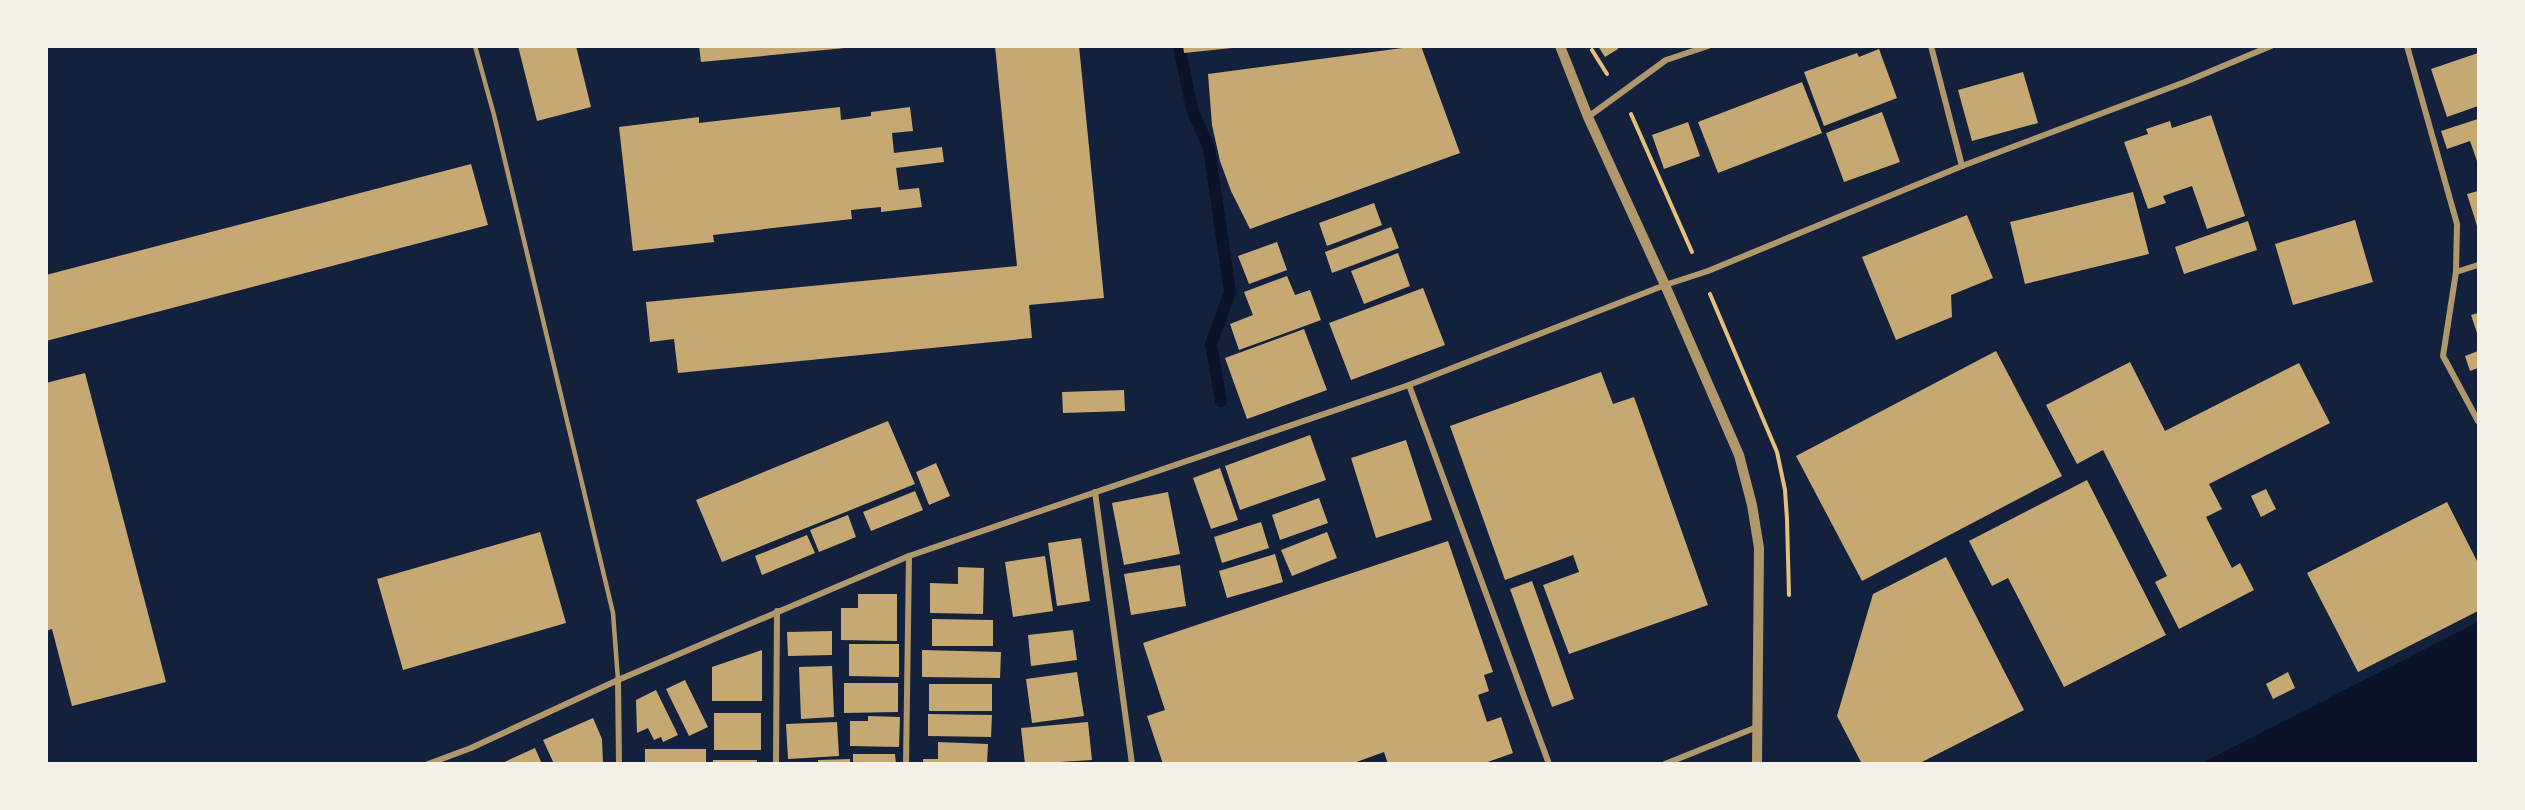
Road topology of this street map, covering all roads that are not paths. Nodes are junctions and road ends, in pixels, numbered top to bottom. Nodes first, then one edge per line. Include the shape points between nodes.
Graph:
1 (476, 46) edge
2 (1560, 46) edge
3 (1708, 46) edge
4 (1931, 46) edge
5 (2271, 46) edge
6 (2407, 46) edge
7 (1588, 117) junction
8 (1962, 166) junction
9 (2478, 265) edge
10 (2456, 272) junction
11 (1665, 285) junction
12 (1409, 385) junction
13 (2478, 421) edge
14 (1095, 492) junction
15 (909, 556) junction
16 (777, 611) junction
17 (618, 680) junction
18 (1757, 727) junction
19 (428, 764) edge
20 (619, 764) edge
21 (776, 764) edge
22 (906, 764) edge
23 (1132, 764) edge
24 (1549, 764) edge
25 (1665, 764) edge
26 (1757, 764) edge

1 - 17 lane via 613,613
2 - 7 street
3 - 7 street via 1666,60
4 - 8 street
5 - 8 street
6 - 10 street via 2457,224
7 - 11 street
8 - 11 street
9 - 10 street
10 - 13 street via 2443,356
11 - 12 street
11 - 18 street via 1739,455 1752,506 1759,548
12 - 14 street
12 - 24 street
14 - 15 street
14 - 23 street
15 - 16 street
15 - 22 street
16 - 17 street
16 - 21 street
17 - 19 street
17 - 20 street
18 - 25 street
18 - 26 street

